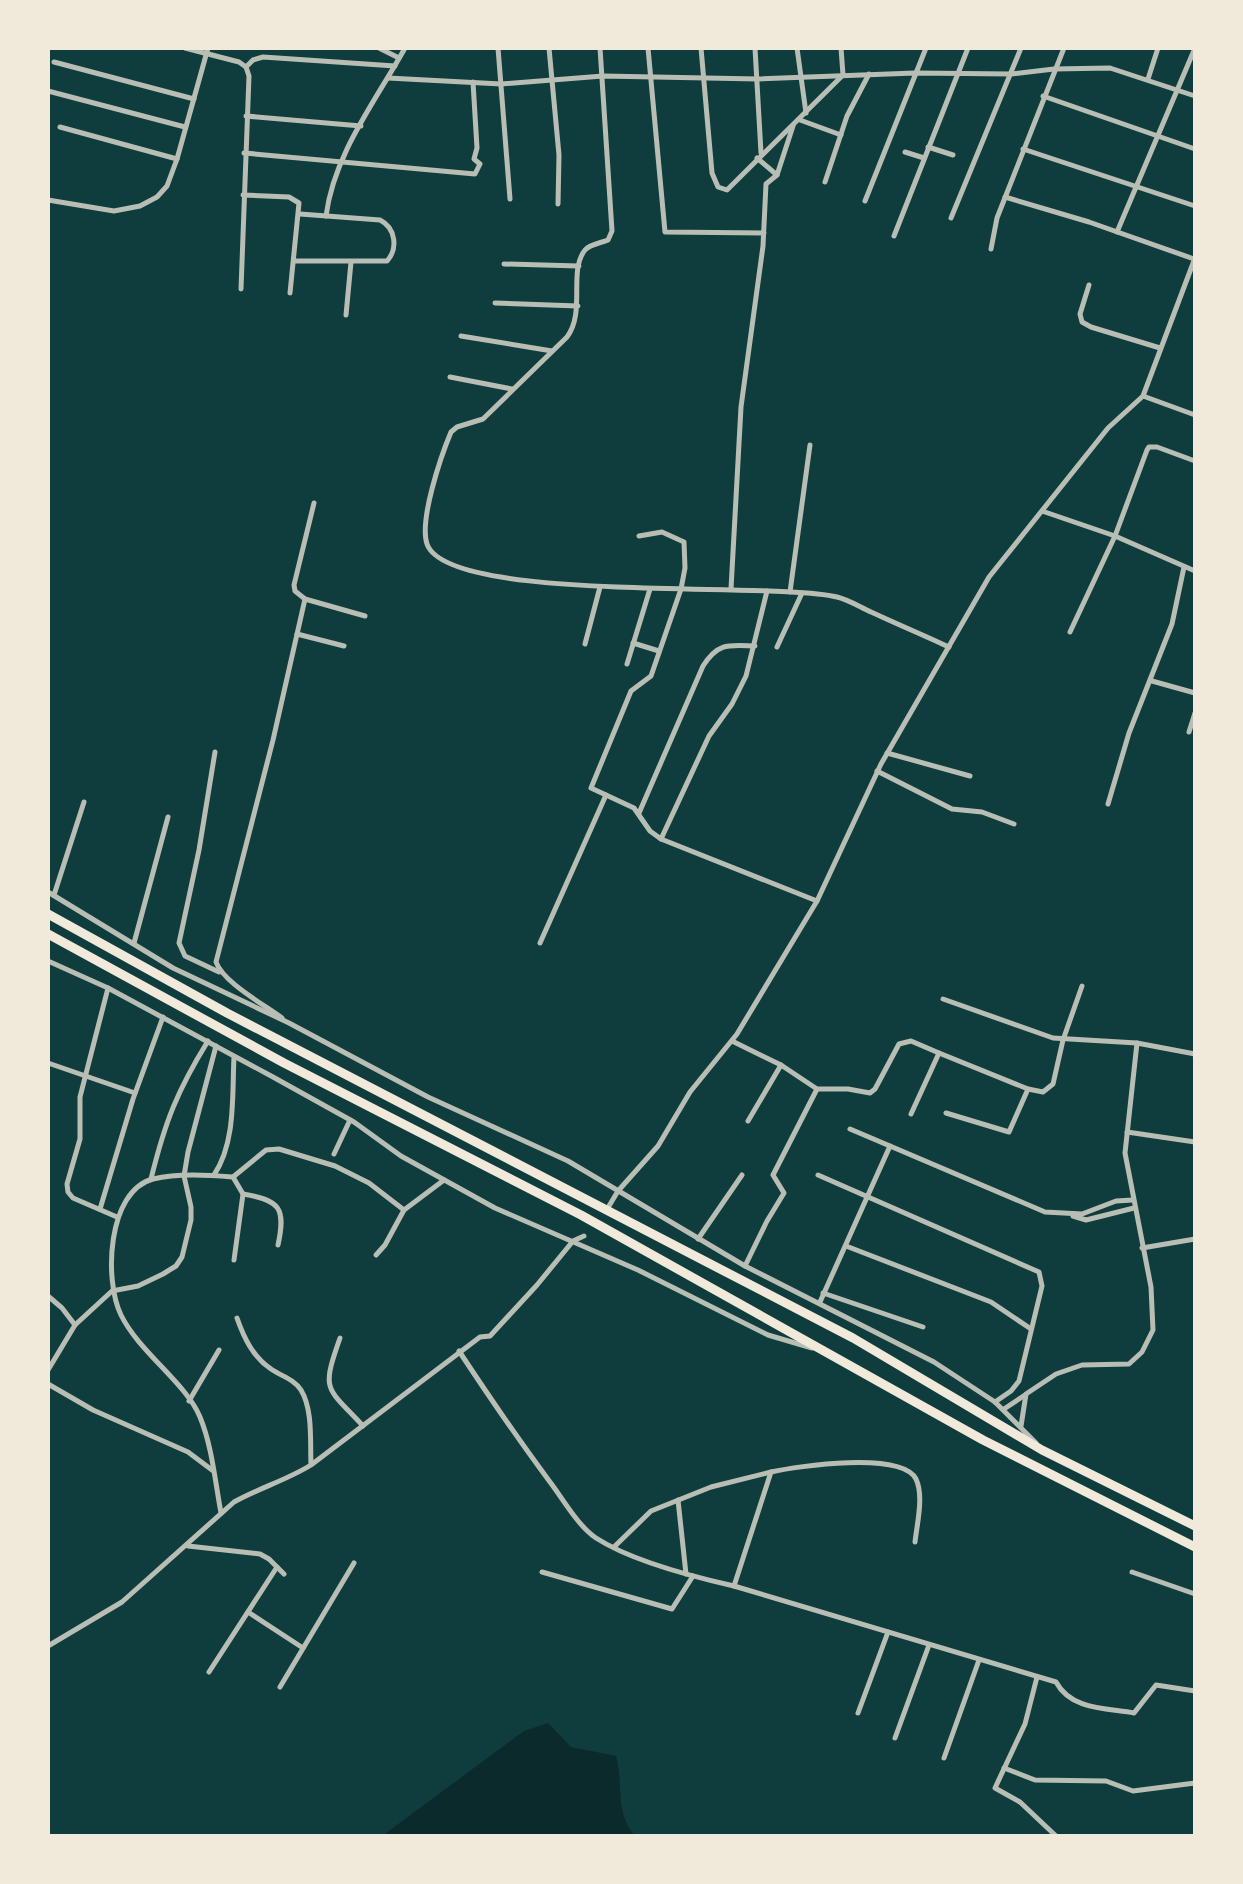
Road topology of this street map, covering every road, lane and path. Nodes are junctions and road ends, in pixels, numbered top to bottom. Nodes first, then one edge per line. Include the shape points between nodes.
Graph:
1 (185, 48) edge
2 (379, 48) edge
3 (405, 48) edge
4 (498, 48) edge
5 (549, 48) edge
6 (600, 48) edge
7 (648, 48) edge
8 (701, 48) edge
9 (755, 48) edge
10 (797, 48) edge
11 (841, 48) edge
12 (926, 48) edge
13 (968, 48) edge
14 (1021, 48) edge
15 (1064, 48) edge
16 (1158, 48) edge
17 (1195, 48) edge
18 (207, 51) edge
19 (399, 58) junction
20 (54, 62) dead end
21 (395, 66) junction
22 (246, 67) junction
23 (1054, 69) junction
24 (915, 73) junction
25 (957, 73) junction
26 (869, 74) junction
27 (1011, 74) junction
28 (843, 75) junction
29 (603, 76) junction
30 (651, 76) junction
31 (799, 76) junction
32 (388, 78) junction
33 (703, 78) junction
34 (758, 79) junction
35 (1148, 79) junction
36 (552, 81) junction
37 (473, 82) junction
38 (501, 84) junction
39 (1176, 89) junction
40 (48, 91) edge
41 (1043, 96) junction
42 (1195, 96) edge
43 (194, 99) junction
44 (806, 114) junction
45 (246, 116) junction
46 (799, 120) junction
47 (361, 126) junction
48 (793, 126) junction
49 (60, 127) dead end
50 (185, 127) junction
51 (841, 135) junction
52 (1156, 135) junction
53 (928, 147) junction
54 (1023, 149) junction
55 (1195, 149) edge
56 (905, 152) dead end
57 (244, 153) junction
58 (953, 155) dead end
59 (759, 156) junction
60 (924, 158) junction
61 (177, 159) junction
62 (341, 160) junction
63 (777, 175) junction
64 (825, 182) dead end
65 (1136, 187) junction
66 (243, 195) junction
67 (1005, 197) junction
68 (510, 199) dead end
69 (48, 200) edge
70 (865, 201) dead end
71 (558, 204) dead end
72 (1195, 206) edge
73 (300, 214) junction
74 (326, 216) junction
75 (951, 218) dead end
76 (1117, 232) junction
77 (764, 233) junction
78 (894, 236) dead end
79 (991, 249) dead end
80 (1195, 258) edge
81 (294, 261) junction
82 (351, 262) junction
83 (504, 264) dead end
84 (579, 266) junction
85 (1089, 285) dead end
86 (241, 289) dead end
87 (290, 293) dead end
88 (495, 303) dead end
89 (578, 306) junction
90 (346, 315) dead end
91 (461, 336) dead end
92 (1160, 348) junction
93 (552, 351) junction
94 (450, 377) dead end
95 (513, 389) junction
96 (1143, 396) junction
97 (1195, 415) edge
98 (810, 445) dead end
99 (1195, 461) edge
100 (314, 503) dead end
101 (1042, 511) junction
102 (639, 536) dead end
103 (1115, 536) junction
104 (1184, 567) junction
105 (1195, 571) edge
106 (600, 587) junction
107 (650, 589) junction
108 (681, 589) junction
109 (731, 589) junction
110 (767, 591) junction
111 (790, 592) junction
112 (802, 593) junction
113 (305, 599) junction
114 (365, 616) dead end
115 (1070, 632) dead end
116 (297, 634) junction
117 (633, 643) junction
118 (585, 644) dead end
119 (344, 646) dead end
120 (755, 646) junction
121 (777, 647) dead end
122 (949, 647) junction
123 (659, 651) junction
124 (627, 664) dead end
125 (1152, 681) junction
126 (1195, 693) edge
127 (1195, 713) edge
128 (1189, 732) dead end
129 (215, 752) dead end
130 (887, 753) junction
131 (877, 771) junction
132 (970, 776) dead end
133 (606, 795) junction
134 (84, 802) dead end
135 (1108, 804) dead end
136 (639, 814) junction
137 (168, 817) dead end
138 (1014, 824) dead end
139 (661, 839) junction
140 (51, 894) edge
141 (817, 901) junction
142 (48, 914) edge
143 (48, 934) edge
144 (134, 943) junction
145 (540, 943) dead end
146 (48, 961) edge
147 (220, 972) junction
148 (1082, 986) dead end
149 (108, 988) junction
150 (943, 999) dead end
151 (163, 1017) junction
152 (289, 1023) junction
153 (1063, 1040) junction
154 (208, 1041) junction
155 (732, 1041) junction
156 (1137, 1043) junction
157 (216, 1046) junction
158 (939, 1053) junction
159 (1195, 1054) edge
160 (234, 1057) junction
161 (48, 1063) edge
162 (781, 1065) junction
163 (85, 1076) junction
164 (817, 1089) junction
165 (1028, 1089) junction
166 (135, 1093) junction
167 (946, 1113) dead end
168 (911, 1114) dead end
169 (350, 1120) junction
170 (748, 1121) dead end
171 (850, 1129) dead end
172 (1127, 1132) junction
173 (1195, 1142) edge
174 (890, 1146) junction
175 (334, 1154) dead end
176 (214, 1175) junction
177 (742, 1175) dead end
178 (818, 1175) dead end
179 (184, 1176) junction
180 (233, 1177) junction
181 (151, 1179) junction
182 (444, 1180) junction
183 (618, 1191) junction
184 (243, 1194) junction
185 (867, 1198) junction
186 (1133, 1200) junction
187 (609, 1206) dead end
188 (1134, 1208) junction
189 (100, 1209) junction
190 (404, 1210) junction
191 (1072, 1215) junction
192 (117, 1217) junction
193 (584, 1236) dead end
194 (698, 1239) junction
195 (1195, 1239) edge
196 (573, 1241) junction
197 (278, 1245) dead end
198 (846, 1246) junction
199 (1142, 1248) junction
200 (376, 1255) dead end
201 (234, 1260) dead end
202 (745, 1266) junction
203 (112, 1291) junction
204 (823, 1293) junction
205 (48, 1296) edge
206 (820, 1302) junction
207 (237, 1318) dead end
208 (75, 1325) junction
209 (923, 1327) dead end
210 (1031, 1329) junction
211 (340, 1338) dead end
212 (219, 1350) dead end
213 (459, 1351) junction
214 (825, 1352) junction
215 (48, 1370) edge
216 (48, 1384) edge
217 (1026, 1394) junction
218 (189, 1401) junction
219 (995, 1402) junction
220 (1003, 1409) junction
221 (363, 1426) junction
222 (1021, 1427) junction
223 (1042, 1450) junction
224 (311, 1465) junction
225 (212, 1470) junction
226 (771, 1472) junction
227 (678, 1500) junction
228 (221, 1513) junction
229 (1195, 1526) edge
230 (915, 1542) dead end
231 (188, 1545) junction
232 (614, 1547) junction
233 (1195, 1547) edge
234 (354, 1563) dead end
235 (277, 1567) junction
236 (542, 1572) dead end
237 (1132, 1572) dead end
238 (284, 1574) dead end
239 (689, 1575) junction
240 (734, 1586) junction
241 (1195, 1594) edge
242 (248, 1612) junction
243 (888, 1632) junction
244 (929, 1645) junction
245 (48, 1646) edge
246 (303, 1648) junction
247 (979, 1660) junction
248 (209, 1672) dead end
249 (1037, 1677) junction
250 (280, 1687) dead end
251 (1195, 1691) edge
252 (858, 1713) dead end
253 (895, 1738) dead end
254 (944, 1758) dead end
255 (1004, 1768) junction
256 (1195, 1783) edge
257 (1056, 1836) edge

1 - 18 street
2 - 19 street
3 - 19 street
4 - 38 street
5 - 36 street
6 - 29 street
7 - 30 street
8 - 33 street
9 - 34 street
10 - 31 street
11 - 28 street
12 - 24 street
13 - 25 street
14 - 27 street
15 - 23 street
16 - 35 street
17 - 39 street
18 - 22 street
18 - 43 street
19 - 21 street
20 - 43 street
21 - 22 street via 263,57
21 - 32 street
22 - 45 street
23 - 27 street
23 - 35 street via 1110,68
23 - 41 street
24 - 25 street
24 - 26 street
24 - 70 street
25 - 27 street
25 - 53 street
26 - 28 street
26 - 51 street
27 - 75 street
28 - 31 street
28 - 44 street
29 - 30 street
29 - 36 street
29 - 84 street via 612,231 608,240 584,251
30 - 33 street
30 - 77 street via 665,232
31 - 34 street
31 - 44 street
32 - 37 street
32 - 47 street
33 - 34 street
33 - 59 street via 712,173 718,187 729,190
34 - 59 street
35 - 39 street
36 - 38 street
36 - 71 street
37 - 38 street
37 - 62 street via 474,159 480,164 475,174
38 - 68 street
39 - 42 street
39 - 52 street
40 - 50 street
41 - 52 street
41 - 54 street
43 - 50 street
44 - 46 street
45 - 47 street
45 - 57 street
46 - 48 street
46 - 51 street
47 - 62 street
48 - 59 street
48 - 63 street
49 - 61 street
50 - 61 street
51 - 64 street
52 - 55 street
52 - 65 street
53 - 58 street
53 - 60 street
54 - 65 street
54 - 67 street
56 - 60 street
57 - 62 street
57 - 66 street
59 - 63 street
60 - 78 street
61 - 69 street via 167,186 140,206 114,211
62 - 74 street
63 - 77 street via 766,184
65 - 72 street
65 - 76 street
66 - 73 street via 296,199
66 - 86 street
67 - 76 street
67 - 79 street
73 - 74 street
73 - 81 street
74 - 82 street via 380,220 393,231 393,255 387,261
76 - 80 street
77 - 109 street via 741,407
80 - 92 street
81 - 82 street
81 - 87 street
82 - 90 street
83 - 84 street
84 - 89 street
85 - 92 street via 1082,322
88 - 89 street
89 - 93 street via 573,329
91 - 93 street
92 - 96 street
93 - 95 street
94 - 95 street
95 - 106 street via 483,419 451,432 433,483 427,545 436,556 484,574
96 - 97 street
96 - 101 street via 1108,428
98 - 111 street
99 - 103 street via 1149,447
100 - 113 street via 294,585
101 - 103 street
101 - 122 street via 989,577
102 - 108 street via 662,532 684,542
103 - 104 street
103 - 115 street
104 - 105 street
104 - 125 street
106 - 107 street
106 - 118 street
107 - 108 street
107 - 117 street
108 - 109 street
108 - 123 street
109 - 110 street
110 - 111 street
110 - 120 street
111 - 112 street
112 - 121 street
112 - 122 street via 838,597
113 - 114 street
113 - 116 street
116 - 119 street
116 - 147 street via 216,962
117 - 123 street
117 - 124 street
120 - 136 street via 727,645 711,654
120 - 139 street via 746,676
122 - 130 street
123 - 133 street via 651,676 631,691 591,788
125 - 126 street
125 - 135 street via 1129,733
127 - 128 street
129 - 147 street via 179,943 185,956
130 - 131 street
130 - 132 street
131 - 138 street via 952,809 982,812
131 - 141 street
133 - 136 street
133 - 145 street
134 - 140 street
136 - 139 street
137 - 144 street
139 - 141 street
140 - 144 street
141 - 155 street
142 - 223 highway via 240,1020 853,1338
143 - 214 highway via 284,1063 581,1215
144 - 152 street via 185,974
146 - 149 street
147 - 152 street
148 - 153 street
149 - 151 street
149 - 163 street
150 - 153 street
151 - 154 street
151 - 166 street
152 - 183 street
153 - 156 street
153 - 165 street via 1050,1088
154 - 157 street
154 - 181 street via 170,1111
155 - 162 street
155 - 183 street via 690,1092 658,1146
156 - 159 street
156 - 172 street
157 - 160 street
157 - 179 street
158 - 164 street via 904,1041 870,1093
158 - 165 street
158 - 168 street
160 - 169 street
160 - 176 street via 229,1134
161 - 163 street
162 - 164 street
162 - 170 street
163 - 166 street
163 - 189 street via 78,1114 82,1127 67,1184 73,1198
164 - 202 street via 773,1175 784,1193
165 - 167 street via 1009,1132
166 - 189 street
169 - 175 street
169 - 182 street
171 - 174 street
172 - 173 street
172 - 186 street
174 - 185 street
174 - 191 street via 1036,1210
176 - 179 street
176 - 180 street
177 - 194 street
178 - 185 street
179 - 181 street
179 - 203 street via 191,1220 182,1257 163,1274
180 - 184 street
180 - 190 street via 266,1150 279,1149 335,1166
181 - 192 street
182 - 190 street
182 - 196 street
183 - 187 street
183 - 194 street
184 - 197 street via 273,1201 281,1212
184 - 201 street
185 - 198 street
185 - 210 street via 1036,1269 1042,1281
186 - 188 street
186 - 191 street
188 - 191 street via 1086,1220
188 - 199 street
189 - 192 street
190 - 200 street
192 - 203 street
193 - 196 street
194 - 202 street
195 - 199 street
196 - 213 street via 490,1336
196 - 214 street via 768,1335
198 - 204 street
198 - 210 street via 991,1302
199 - 217 street via 1153,1330 1142,1352 1129,1364 1082,1365 1056,1374
202 - 206 street
203 - 208 street
203 - 218 street via 130,1330
204 - 206 street
204 - 209 street
205 - 208 street
206 - 219 street via 934,1362
207 - 224 street via 255,1356 302,1391
208 - 215 street
210 - 219 street via 1016,1386
211 - 221 street via 328,1373 329,1387
212 - 218 street
213 - 221 street
213 - 232 street via 563,1500 594,1536
214 - 233 highway via 983,1440
216 - 225 street via 188,1452
217 - 220 street
217 - 222 street
218 - 225 street via 199,1415
219 - 220 street
220 - 222 street
221 - 224 street
222 - 223 street
223 - 229 highway
224 - 228 street via 253,1491
225 - 228 street
226 - 227 street
226 - 230 street via 844,1461 905,1470 916,1479 919,1495
226 - 240 street
227 - 232 street via 651,1511
227 - 239 street
228 - 231 street
231 - 235 street via 260,1554
231 - 245 street via 122,1602
232 - 239 street
234 - 246 street
235 - 238 street
235 - 242 street
236 - 239 street via 672,1609
237 - 241 street
239 - 240 street
240 - 243 street
242 - 246 street
242 - 248 street
243 - 244 street
243 - 252 street
244 - 247 street
244 - 253 street
246 - 250 street
247 - 249 street
247 - 254 street
249 - 251 street via 1056,1682 1072,1702 1134,1713 1156,1685
249 - 255 street via 1025,1724
255 - 256 street via 1035,1780 1106,1781 1133,1791
255 - 257 street via 995,1788 1020,1802

